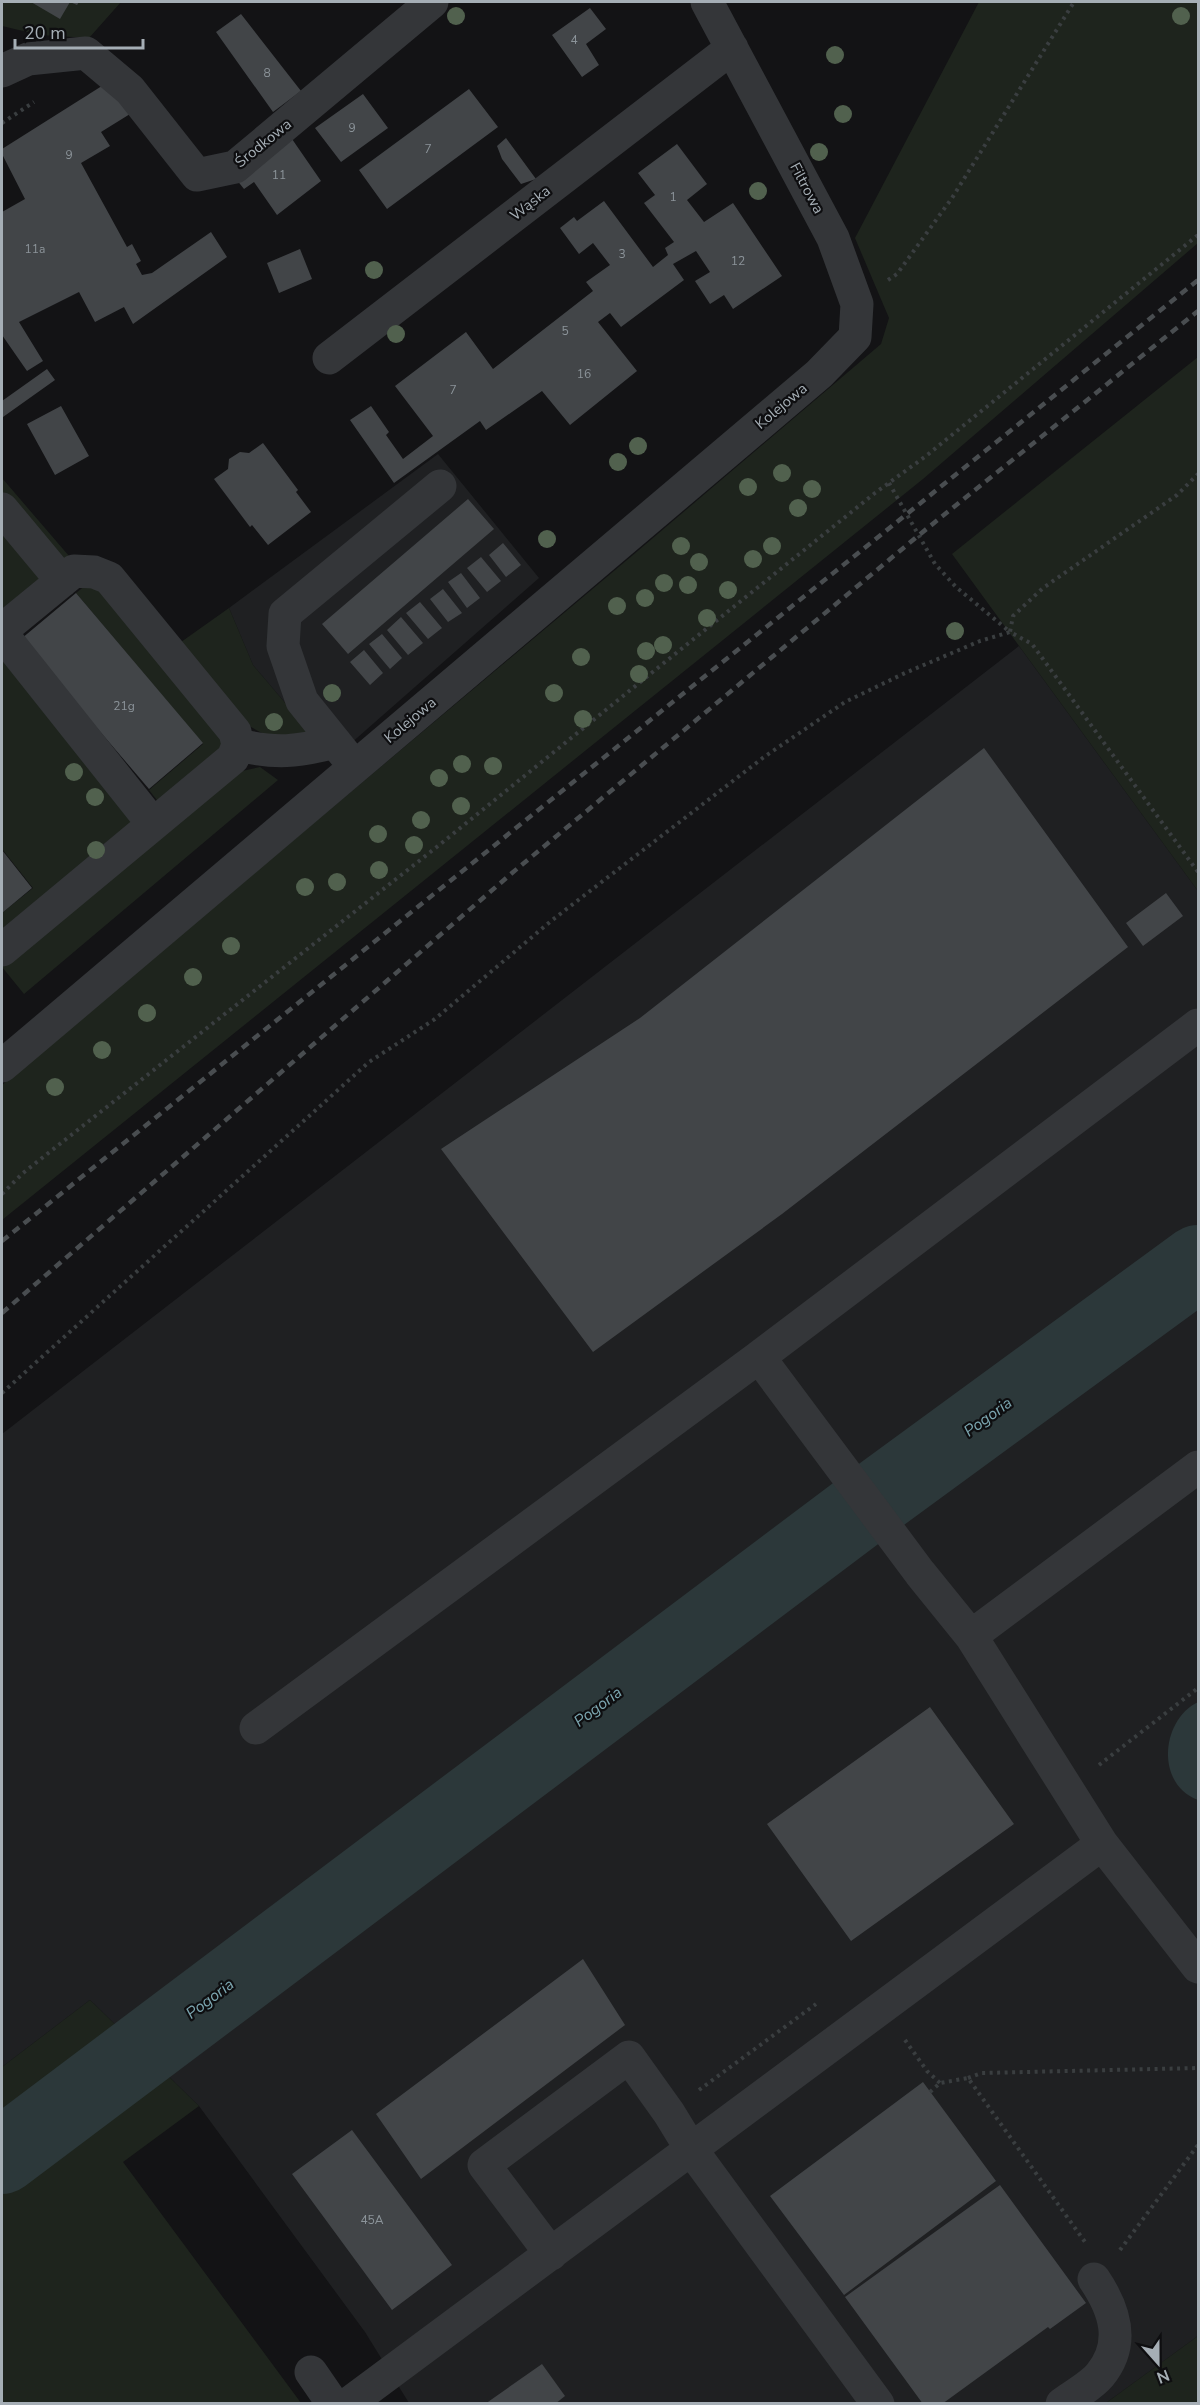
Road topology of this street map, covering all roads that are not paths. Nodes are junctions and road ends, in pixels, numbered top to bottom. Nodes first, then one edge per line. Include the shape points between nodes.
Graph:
1 (432, 2) edge
2 (707, 2) edge
3 (732, 48) junction
4 (2, 71) edge
5 (329, 358) dead end
6 (819, 374) joint
7 (440, 486) dead end
8 (2, 509) edge
9 (62, 581) junction
10 (2, 632) edge
11 (238, 745) junction
12 (345, 754) junction
13 (153, 824) junction
14 (2, 950) edge
15 (1198, 1025) edge
16 (2, 1066) edge
17 (759, 1357) junction
18 (1198, 1467) edge
19 (971, 1636) junction
20 (256, 1728) dead end
21 (1102, 1844) junction
22 (1198, 1967) edge
23 (691, 2149) junction
24 (551, 2254) junction
25 (1099, 2274) road end
26 (311, 2372) dead end
27 (333, 2403) edge
28 (348, 2403) edge
29 (878, 2403) edge
30 (1062, 2403) edge

1 - 4 street, Środkowa via 235,167 197,175 130,90 86,53 28,59
2 - 3 street, Filtrowa
3 - 5 street, Wąska
3 - 6 street, Filtrowa via 833,238 857,304 855,337
6 - 12 street, Kolejowa
7 - 12 street via 285,614 283,646 302,701
8 - 9 street
9 - 10 street
9 - 11 street via 74,571 109,578 235,732
10 - 13 street
11 - 12 street via 265,751
11 - 13 street via 233,758
12 - 16 street, Kolejowa
13 - 14 street
15 - 17 street
17 - 19 street
17 - 20 street
18 - 19 street
19 - 21 street
21 - 22 street
21 - 23 street
23 - 24 street
23 - 24 street via 629,2057 484,2165
23 - 29 street
24 - 28 street
25 - 30 street via 1115,2326 1113,2355 1099,2377
26 - 27 street

